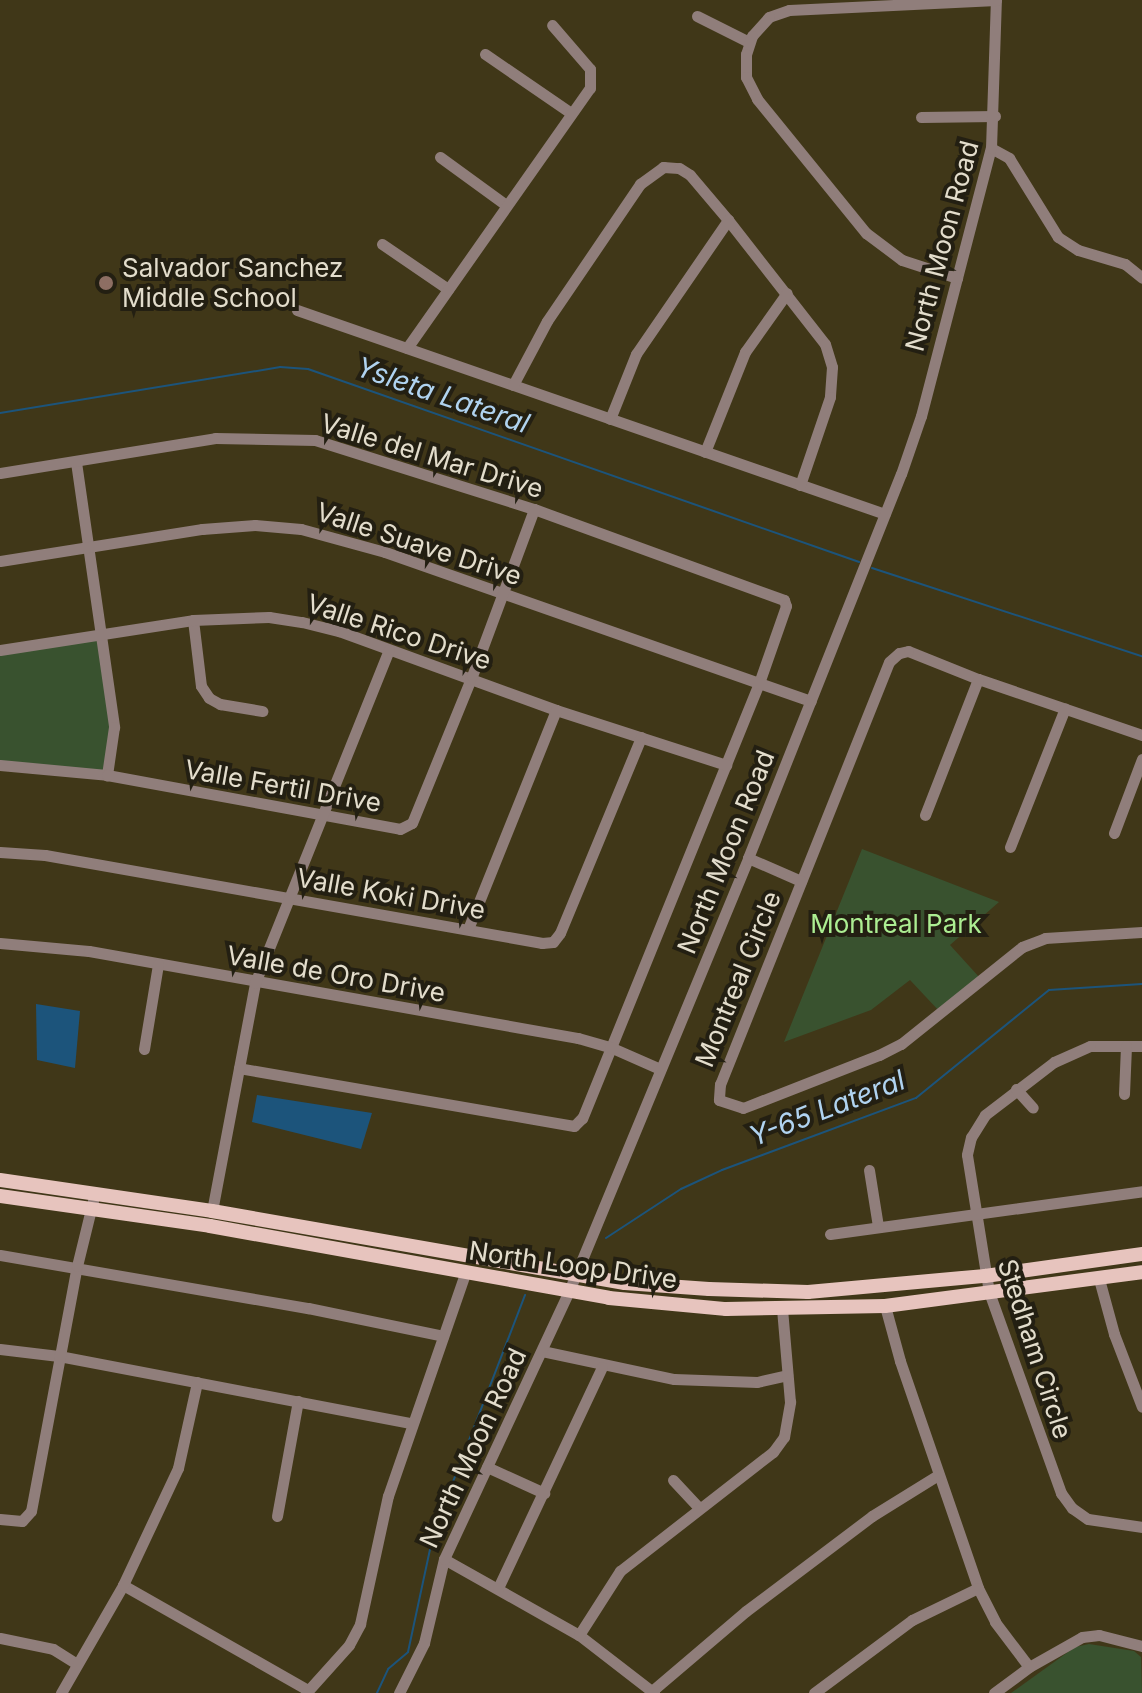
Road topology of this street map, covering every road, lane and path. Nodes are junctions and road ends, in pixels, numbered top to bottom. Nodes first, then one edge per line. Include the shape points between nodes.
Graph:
1 (996, 0) edge
2 (697, 16) dead end
3 (552, 25) dead end
4 (749, 42) junction
5 (485, 54) dead end
6 (571, 113) junction
7 (995, 116) junction
8 (921, 117) dead end
9 (991, 148) junction
10 (440, 157) dead end
11 (506, 205) junction
12 (728, 220) junction
13 (382, 244) dead end
14 (957, 278) junction
15 (1142, 278) edge
16 (448, 289) junction
17 (787, 293) junction
18 (297, 310) dead end
19 (407, 348) junction
20 (513, 385) junction
21 (610, 419) junction
22 (705, 452) junction
23 (76, 462) junction
24 (0, 473) edge
25 (800, 485) junction
26 (534, 509) junction
27 (885, 514) junction
28 (87, 547) junction
29 (0, 561) edge
30 (503, 593) junction
31 (193, 620) junction
32 (102, 635) junction
33 (0, 650) edge
34 (389, 650) junction
35 (472, 676) junction
36 (978, 679) junction
37 (759, 683) junction
38 (811, 701) junction
39 (1065, 708) junction
40 (556, 710) junction
41 (262, 711) dead end
42 (1142, 735) edge
43 (641, 737) junction
44 (1142, 759) edge
45 (0, 765) edge
46 (726, 765) junction
47 (107, 775) junction
48 (925, 815) dead end
49 (320, 817) junction
50 (1114, 833) dead end
51 (1010, 847) dead end
52 (0, 852) edge
53 (748, 858) junction
54 (801, 881) junction
55 (286, 897) junction
56 (468, 929) junction
57 (1142, 932) edge
58 (0, 943) edge
59 (158, 964) junction
60 (255, 983) junction
61 (1126, 1046) junction
62 (1142, 1046) edge
63 (610, 1047) junction
64 (144, 1049) dead end
65 (239, 1068) junction
66 (660, 1069) junction
67 (1016, 1089) junction
68 (1124, 1094) dead end
69 (1033, 1108) dead end
70 (869, 1170) dead end
71 (0, 1180) edge
72 (1142, 1191) edge
73 (95, 1193) junction
74 (0, 1196) edge
75 (93, 1208) junction
76 (212, 1211) junction
77 (974, 1215) junction
78 (878, 1226) junction
79 (830, 1234) dead end
80 (1142, 1254) edge
81 (0, 1255) edge
82 (77, 1266) junction
83 (1142, 1272) edge
84 (465, 1274) junction
85 (575, 1275) junction
86 (985, 1276) junction
87 (1099, 1279) junction
88 (569, 1291) junction
89 (989, 1292) junction
90 (885, 1306) junction
91 (782, 1309) junction
92 (443, 1336) junction
93 (0, 1349) edge
94 (542, 1351) junction
95 (59, 1356) junction
96 (602, 1367) junction
97 (787, 1375) junction
98 (197, 1382) junction
99 (298, 1401) junction
100 (1142, 1407) edge
101 (411, 1423) junction
102 (487, 1467) junction
103 (938, 1475) junction
104 (673, 1480) dead end
105 (544, 1493) junction
106 (699, 1508) junction
107 (277, 1516) dead end
108 (0, 1519) edge
109 (1142, 1527) edge
110 (444, 1559) junction
111 (123, 1585) junction
112 (498, 1588) junction
113 (978, 1588) junction
114 (579, 1635) junction
115 (0, 1638) edge
116 (1142, 1646) edge
117 (77, 1664) junction
118 (1029, 1667) junction
119 (307, 1692) edge
120 (653, 1692) edge
121 (61, 1693) edge
122 (399, 1693) edge
123 (814, 1693) edge
124 (994, 1693) edge

1 - 4 street via 789,10 763,22
1 - 7 street, North Moon Road
2 - 4 street
3 - 6 street via 591,74 590,88
4 - 14 street via 744,62 750,89 857,222 902,260
5 - 6 street
6 - 11 street
7 - 8 street
7 - 9 street, North Moon Road
9 - 14 street, North Moon Road
9 - 15 street via 1009,158 1058,237 1078,250 1125,264
10 - 11 street
11 - 16 street
12 - 17 street
12 - 20 street via 684,170 667,166 649,174 547,321
12 - 21 street via 644,341
13 - 16 street
14 - 27 street, North Moon Road via 921,416
16 - 19 street
17 - 22 street via 745,352
17 - 25 street via 821,336 832,367 830,397
18 - 19 street
19 - 20 street
20 - 21 street
21 - 22 street
22 - 25 street
23 - 24 street, Valle del Mar Drive
23 - 26 street, Valle del Mar Drive via 215,438 315,440
23 - 28 street
25 - 27 street
26 - 30 street, Valle Fertil Drive
26 - 37 street, Valle del Mar Drive via 777,594 786,606
27 - 38 street, North Moon Road
28 - 29 street, Valle Suave Drive
28 - 30 street, Valle Suave Drive via 255,525 301,529
28 - 32 street
30 - 35 street, Valle Fertil Drive
30 - 37 street, Valle Suave Drive
31 - 32 street, Valle Rico Drive
31 - 34 street, Valle Rico Drive via 269,617 302,622
31 - 41 street via 201,686 209,698
32 - 33 street, Valle Rico Drive
32 - 47 street via 114,727
34 - 35 street, Valle Rico Drive
34 - 49 street
35 - 40 street, Valle Rico Drive
35 - 49 street, Valle Fertil Drive via 412,823 400,829
36 - 39 street, Montreal Circle
36 - 48 street
36 - 54 street, Montreal Circle via 908,651 889,662
37 - 38 street, Valle Suave Drive
37 - 46 street
38 - 53 street, North Moon Road
39 - 42 street, Montreal Circle
39 - 51 street
40 - 43 street, Valle Rico Drive
40 - 56 street
43 - 46 street, Valle Rico Drive
43 - 56 street, Valle Koki Drive via 553,942
44 - 50 street
45 - 47 street, Valle Fertil Drive
46 - 63 street
47 - 49 street, Valle Fertil Drive
49 - 55 street
52 - 55 street, Valle Koki Drive via 45,855
53 - 54 street, Montreal Circle
53 - 66 street, North Moon Road
54 - 57 street, Montreal Circle via 720,1084 719,1100 731,1106 743,1108 901,1044 1022,947 1045,938
55 - 56 street, Valle Koki Drive
55 - 60 street
58 - 59 street, Valle de Oro Drive via 47,945
59 - 60 street, Valle de Oro Drive
59 - 64 street
60 - 63 street, Valle de Oro Drive
60 - 65 street
61 - 62 street, Stedham Circle
61 - 67 street, Stedham Circle via 1079,1050
61 - 68 street
63 - 65 street via 574,1126
63 - 66 street, Valle de Oro Drive
65 - 76 street
66 - 85 street, North Moon Road
67 - 69 street
67 - 77 street, Stedham Circle via 985,1115 969,1144
70 - 78 street
71 - 73 main road, North Loop Drive
72 - 77 street
73 - 75 street
73 - 76 main road, North Loop Drive
74 - 75 main road, North Loop Drive
75 - 82 street
75 - 84 main road, North Loop Drive
76 - 85 main road, North Loop Drive
77 - 78 street
77 - 86 street, Stedham Circle
78 - 79 street
80 - 86 main road, North Loop Drive
81 - 82 street
82 - 92 street
82 - 95 street
83 - 87 main road, North Loop Drive
84 - 88 main road, North Loop Drive
84 - 92 street
85 - 86 main road, North Loop Drive via 625,1283 808,1292
85 - 88 street, North Moon Road
86 - 89 street, Stedham Circle
87 - 89 main road, North Loop Drive
87 - 100 street
88 - 91 main road, North Loop Drive via 658,1304
88 - 94 street, North Moon Road
89 - 90 main road, North Loop Drive
89 - 109 street, Stedham Circle via 1066,1502 1097,1522
90 - 91 main road, North Loop Drive
90 - 103 street
91 - 97 street
92 - 101 street
93 - 95 street
94 - 96 street
94 - 102 street, North Moon Road
95 - 98 street
95 - 108 street via 31,1511 22,1521
96 - 97 street via 707,1381 757,1382
96 - 105 street
97 - 106 street via 790,1419 778,1447
98 - 99 street
98 - 111 street via 181,1458
99 - 101 street
99 - 107 street
101 - 119 street via 376,1537 360,1624 349,1645
102 - 105 street
102 - 110 street, North Moon Road
103 - 113 street
103 - 120 street via 872,1516 758,1601
104 - 106 street
105 - 112 street
106 - 114 street via 620,1571
110 - 112 street
110 - 122 street, North Moon Road via 424,1643
111 - 117 street
111 - 119 street
112 - 114 street
113 - 118 street via 995,1622
113 - 123 street via 912,1620
114 - 120 street
115 - 117 street via 53,1649
116 - 118 street via 1099,1635 1082,1637
117 - 121 street
118 - 124 street

